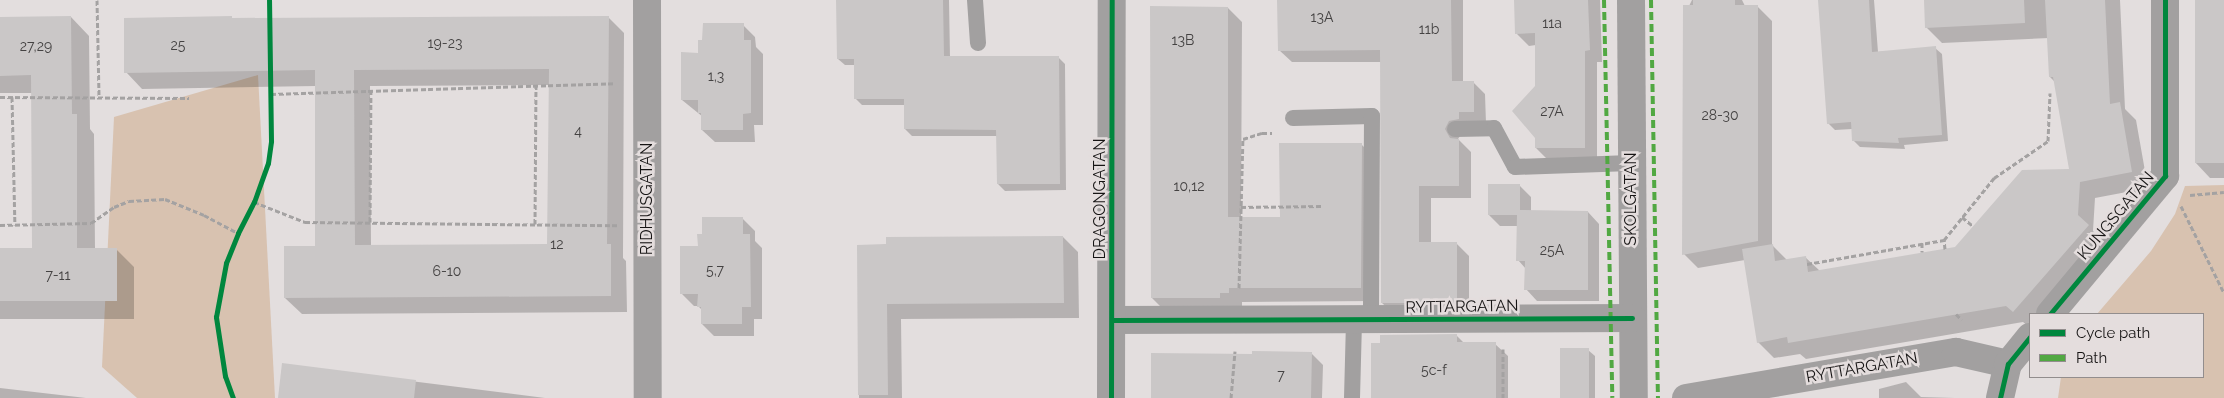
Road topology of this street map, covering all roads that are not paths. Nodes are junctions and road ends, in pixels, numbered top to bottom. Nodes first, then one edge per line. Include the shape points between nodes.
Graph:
1 (647, 0) edge
2 (975, 0) edge
3 (1112, 0) edge
4 (1631, 0) edge
5 (2165, 0) edge
6 (978, 43) dead end
7 (1293, 118) road end
8 (1455, 129) dead end
9 (1631, 163) junction
10 (2051, 313) edge
11 (1632, 318) junction
12 (1112, 320) junction
13 (1363, 320) junction
14 (2029, 338) edge
15 (2008, 364) junction
16 (648, 398) edge
17 (1111, 398) edge
18 (1352, 398) edge
19 (1634, 398) edge
20 (1686, 398) edge
21 (2000, 398) edge

1 - 16 street, RIDHUSGATAN
2 - 6 lane
3 - 12 street, DRAGONGATAN
4 - 9 street, SKOLGATAN
5 - 10 street, KUNGSGATAN via 2166,192
7 - 13 lane via 1372,116
8 - 9 lane via 1494,128 1516,167
9 - 11 street, SKOLGATAN
11 - 13 street, RYTTARGATAN
11 - 19 street, SKOLGATAN
12 - 13 street, RYTTARGATAN
12 - 17 street, DRAGONGATAN
13 - 18 lane
14 - 15 street
15 - 20 street, RYTTARGATAN via 1956,352
15 - 21 street

